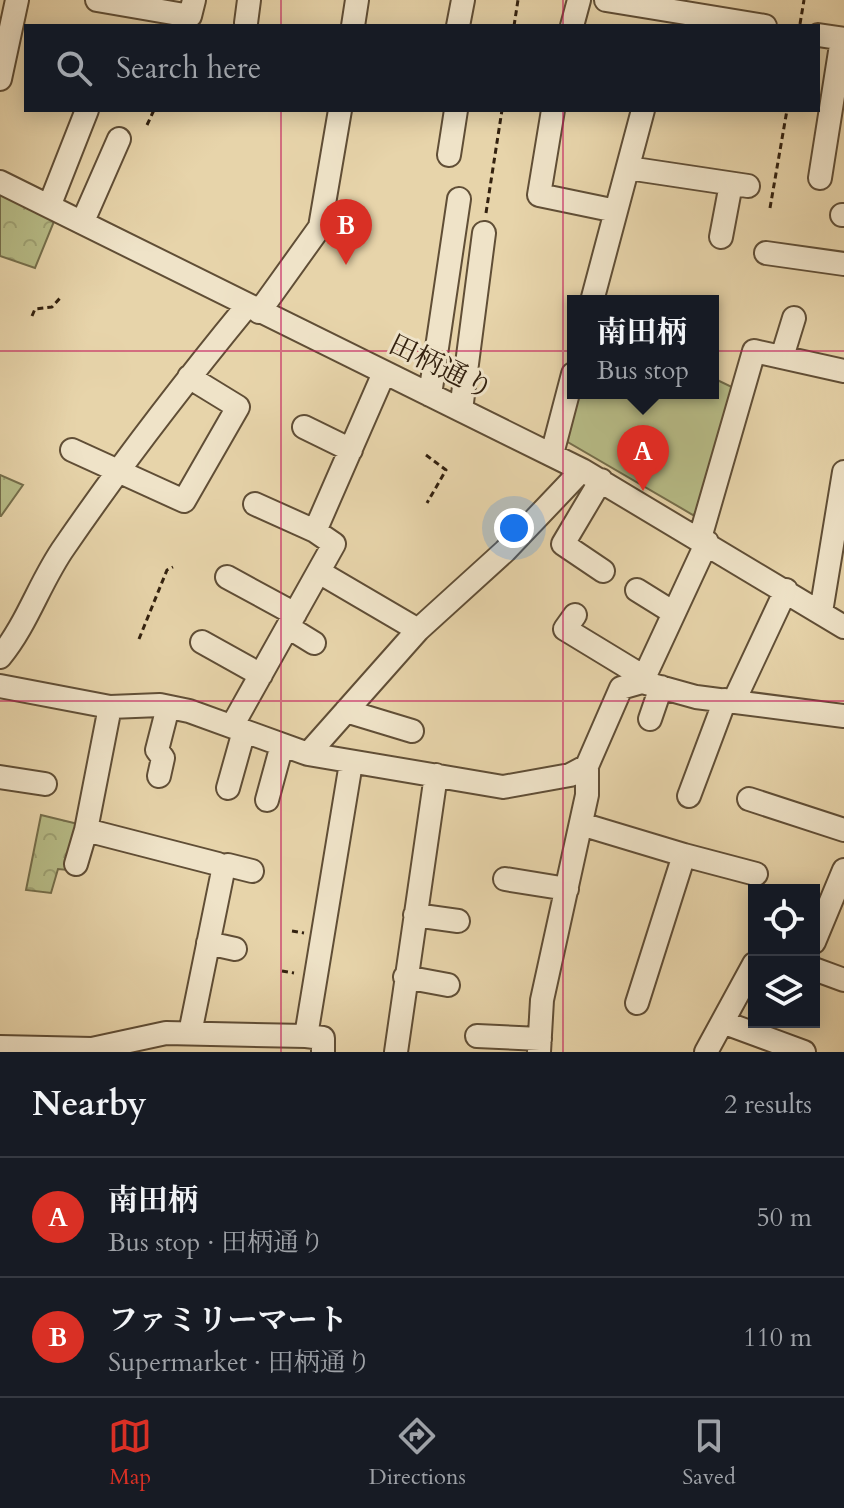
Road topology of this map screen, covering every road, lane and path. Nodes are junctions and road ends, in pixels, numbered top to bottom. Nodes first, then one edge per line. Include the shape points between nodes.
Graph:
1 (17, 0) edge
2 (97, 0) edge
3 (194, 0) edge
4 (249, 0) edge
5 (357, 0) edge
6 (463, 0) edge
7 (518, 0) edge
8 (579, 0) edge
9 (606, 0) edge
10 (804, 0) edge
11 (716, 9) edge
12 (666, 12) edge
13 (118, 15) edge
14 (246, 23) dead end
15 (353, 24) edge
16 (458, 24) edge
17 (514, 24) edge
18 (573, 24) edge
19 (759, 24) edge
20 (800, 24) edge
21 (820, 35) edge
22 (843, 39) edge
23 (0, 79) edge
24 (86, 112) edge
25 (153, 112) edge
26 (340, 112) edge
27 (456, 112) edge
28 (502, 112) edge
29 (553, 112) edge
30 (642, 112) edge
31 (787, 112) edge
32 (147, 125) dead end
33 (119, 139) dead end
34 (449, 155) dead end
35 (628, 168) junction
36 (820, 178) dead end
37 (0, 182) edge
38 (459, 199) dead end
39 (50, 204) junction
40 (770, 208) dead end
41 (616, 211) junction
42 (83, 221) junction
43 (484, 233) joint
44 (721, 237) dead end
45 (766, 253) dead end
46 (844, 264) edge
47 (594, 295) edge
48 (61, 297) dead end
49 (253, 309) junction
50 (32, 316) dead end
51 (794, 318) dead end
52 (782, 357) junction
53 (844, 371) edge
54 (384, 373) junction
55 (189, 377) junction
56 (430, 395) junction
57 (567, 397) edge
58 (461, 410) junction
59 (304, 427) dead end
60 (72, 450) dead end
61 (351, 450) junction
62 (552, 454) junction
63 (426, 455) dead end
64 (844, 472) edge
65 (116, 473) junction
66 (592, 475) junction
67 (427, 503) dead end
68 (255, 504) dead end
69 (315, 531) junction
70 (704, 540) junction
71 (173, 567) dead end
72 (603, 571) dead end
73 (319, 572) junction
74 (227, 577) dead end
75 (637, 590) dead end
76 (786, 590) junction
77 (821, 612) junction
78 (674, 613) junction
79 (292, 620) junction
80 (564, 622) dead end
81 (844, 627) edge
82 (418, 630) junction
83 (139, 639) dead end
84 (202, 642) dead end
85 (314, 643) dead end
86 (0, 657) edge
87 (261, 675) junction
88 (649, 682) junction
89 (0, 686) edge
90 (729, 701) junction
91 (110, 707) junction
92 (168, 707) junction
93 (346, 711) junction
94 (844, 716) edge
95 (650, 719) dead end
96 (238, 728) junction
97 (412, 731) dead end
98 (282, 745) junction
99 (308, 754) junction
100 (351, 763) junction
101 (587, 766) junction
102 (436, 775) junction
103 (159, 776) dead end
104 (0, 777) edge
105 (45, 784) dead end
106 (228, 788) dead end
107 (689, 796) dead end
108 (749, 799) dead end
109 (267, 800) dead end
110 (581, 824) junction
111 (86, 830) junction
112 (844, 830) edge
113 (684, 855) junction
114 (76, 864) dead end
115 (222, 868) junction
116 (252, 871) dead end
117 (756, 874) dead end
118 (843, 875) edge
119 (505, 879) dead end
120 (567, 889) junction
121 (415, 915) junction
122 (458, 921) dead end
123 (820, 928) edge
124 (208, 943) junction
125 (235, 949) dead end
126 (820, 971) edge
127 (748, 976) edge
128 (405, 977) junction
129 (844, 980) edge
130 (448, 985) dead end
131 (637, 1003) dead end
132 (725, 1023) junction
133 (190, 1033) junction
134 (306, 1036) junction
135 (477, 1036) dead end
136 (281, 1043) edge
137 (131, 1046) edge
138 (0, 1047) edge
139 (542, 1048) edge
140 (323, 1052) edge
141 (396, 1052) edge
142 (706, 1052) edge
143 (804, 1052) edge

1 - 23 street
2 - 13 street
3 - 13 street via 190,16
4 - 14 street
5 - 15 street
6 - 16 street
7 - 17 path
8 - 18 street
9 - 12 street
10 - 20 path
11 - 12 street
11 - 19 street
21 - 22 street
22 - 36 street
24 - 39 street
25 - 32 path
26 - 49 street via 320,227
27 - 34 street
28 - 43 path
29 - 41 street via 539,195
30 - 35 street
31 - 40 path
33 - 42 street
35 - 41 street
35 - 44 street via 740,185
37 - 39 street, 田柄通り
38 - 56 street
39 - 42 street, 田柄通り
41 - 47 street
42 - 49 street, 田柄通り
43 - 58 street
45 - 46 street
48 - 50 path via 52,307 35,309
49 - 54 street, 田柄通り
49 - 55 street
51 - 52 street
52 - 53 street
52 - 70 street via 754,351
54 - 56 street, 田柄通り
54 - 61 street
55 - 65 street
55 - 65 street via 238,407 187,498 180,502
56 - 58 street, 田柄通り
57 - 62 street
58 - 62 street, 田柄通り
59 - 61 street
60 - 65 street
61 - 69 street
62 - 66 street, 田柄通り
63 - 67 path via 446,470
64 - 77 street
65 - 86 street via 62,550 19,633
66 - 70 street, 田柄通り
66 - 72 street via 563,544
66 - 82 street
68 - 69 street
69 - 73 street via 334,542
70 - 76 street, 田柄通り
70 - 78 street
71 - 83 path via 167,570
73 - 79 street
73 - 82 street
74 - 79 street
75 - 78 street
76 - 77 street, 田柄通り
76 - 90 street
77 - 81 street, 田柄通り
78 - 88 street
79 - 85 street
79 - 87 street
80 - 88 street
82 - 93 street
84 - 87 street
87 - 96 street
88 - 90 street
88 - 95 street
88 - 101 street via 616,694
89 - 91 street
90 - 94 street
90 - 107 street
91 - 92 street
91 - 111 street
92 - 96 street
92 - 103 street via 157,750 163,758
93 - 97 street
93 - 99 street
96 - 98 street
96 - 106 street
98 - 99 street
98 - 109 street
99 - 100 street
100 - 102 street
100 - 134 street
101 - 102 street via 570,775 503,787
101 - 110 street
102 - 121 street
104 - 105 street
108 - 112 street
110 - 113 street
110 - 120 street
111 - 114 street
111 - 115 street
113 - 117 street
113 - 131 street
115 - 116 street
115 - 124 street
118 - 123 street
119 - 120 street
120 - 139 street via 542,1000
121 - 122 street
121 - 128 street
124 - 125 street
124 - 133 street
126 - 129 street
127 - 132 street
128 - 130 street
128 - 141 street
132 - 142 street
132 - 143 street
133 - 136 street
133 - 137 street via 166,1033
134 - 136 street
134 - 140 street via 323,1038
135 - 139 street
137 - 138 street

